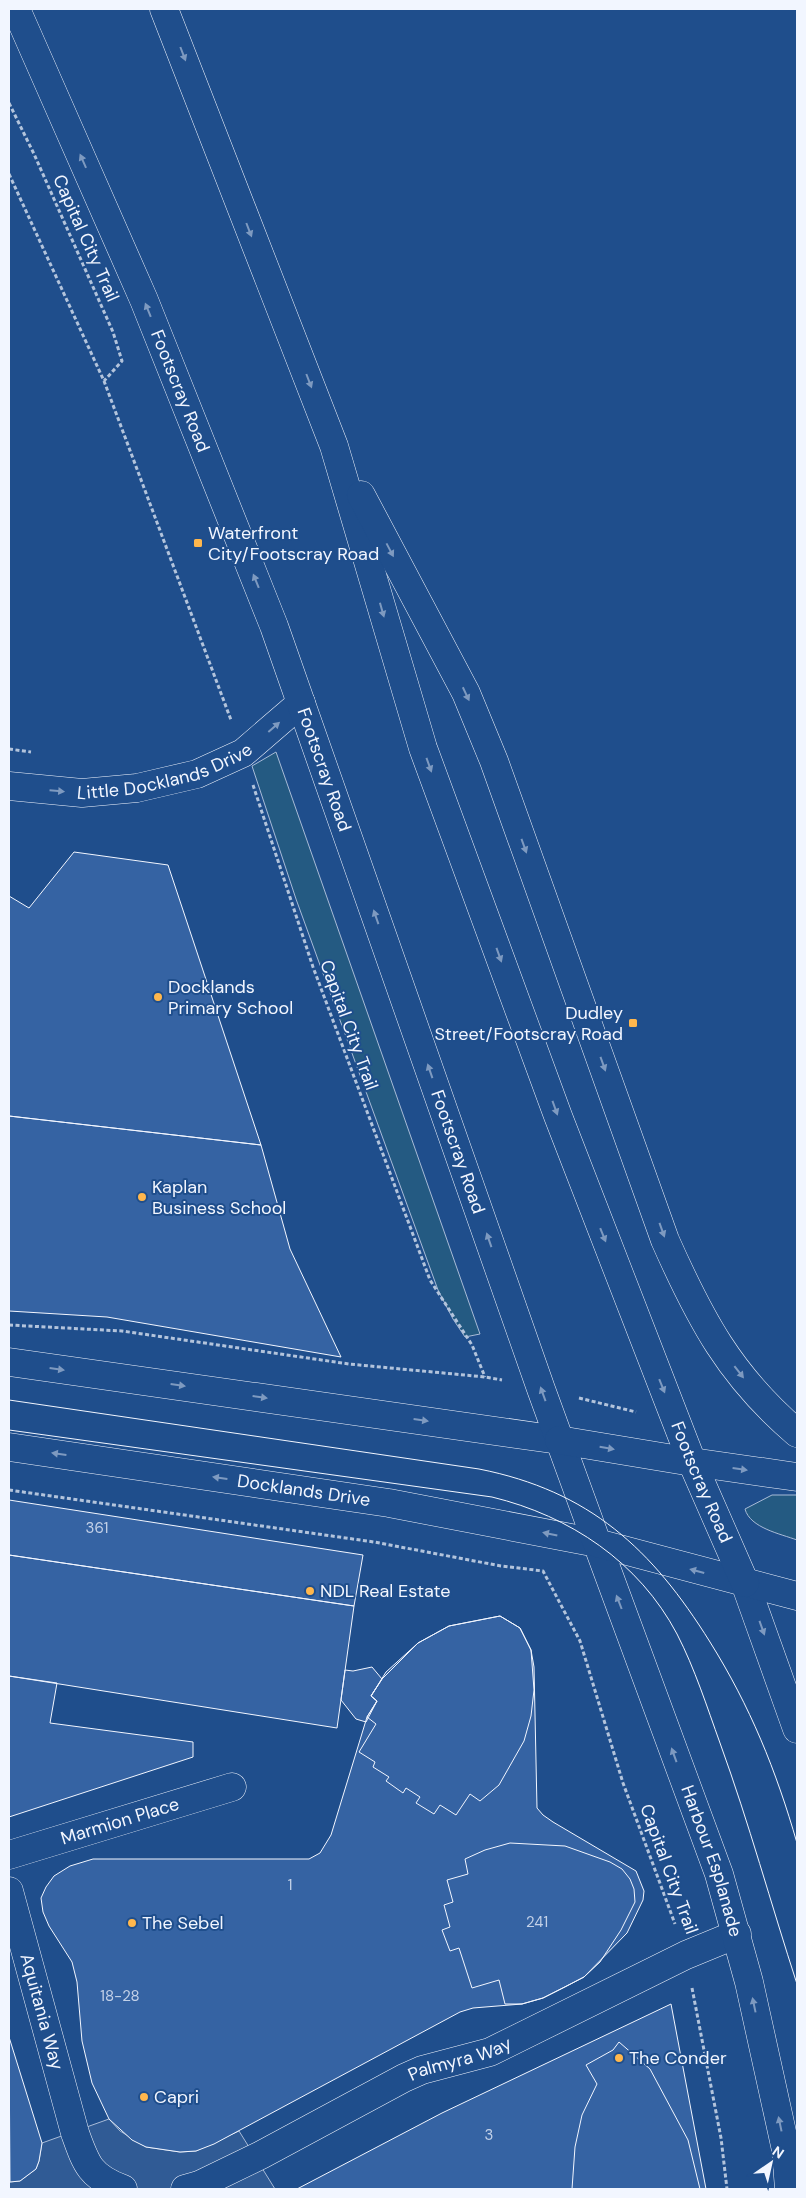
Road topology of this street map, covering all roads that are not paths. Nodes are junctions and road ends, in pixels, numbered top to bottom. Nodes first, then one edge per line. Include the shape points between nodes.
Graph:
1 (16, 9) edge
2 (164, 9) edge
3 (334, 446) junction
4 (301, 703) junction
5 (9, 786) edge
6 (9, 1362) edge
7 (797, 1433) edge
8 (559, 1440) junction
9 (9, 1447) edge
10 (692, 1462) junction
11 (797, 1477) edge
12 (597, 1543) junction
13 (745, 1583) junction
14 (797, 1596) edge
15 (797, 1729) edge
16 (232, 1787) dead end
17 (9, 1855) edge
18 (9, 1891) edge
19 (737, 1934) junction
20 (122, 2189) edge
21 (185, 2189) edge
22 (789, 2189) edge

4 -> 1 main road, Footscray Road via 274,626 144,300
2 -> 3 main road, Footscray Road
3 -> 7 main road, Footscray Road via 466,693 494,761 666,1240 688,1290 704,1322 740,1374 775,1414
3 -> 10 main road, Footscray Road via 423,748 585,1189
5 -> 4 main road, Little Docklands Drive via 82,793 137,788 197,774 243,753
8 -> 4 main road, Footscray Road
6 -> 8 main road
8 -> 10 main road
8 - 12 main road, Footscray Road
12 -> 9 main road, Docklands Drive via 389,1503
10 -> 11 main road
10 - 13 main road, Footscray Road
13 -> 12 main road, Docklands Drive
19 -> 12 main road, Harbour Esplanade via 719,1874
13 - 14 main road, Docklands Drive
13 -> 15 main road
16 - 17 main road, Marmion Place
18 - 20 main road, Aquitania Way via 86,2164 93,2174
19 - 21 main road, Palmyra Way via 686,1955 490,2052 422,2070 261,2155
22 -> 19 main road, Harbour Esplanade via 786,2150

